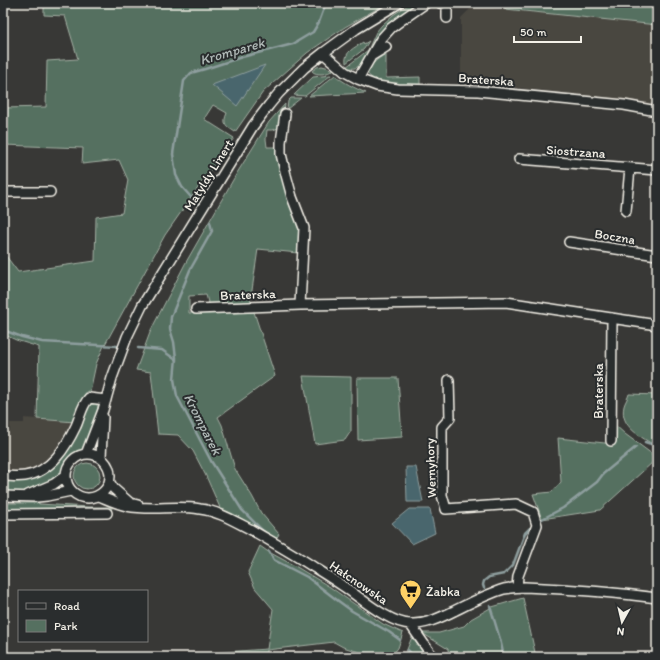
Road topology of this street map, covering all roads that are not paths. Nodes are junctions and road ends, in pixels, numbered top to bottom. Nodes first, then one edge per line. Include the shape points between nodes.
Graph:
1 (399, 3) edge
2 (426, 3) edge
3 (440, 3) edge
4 (447, 18) dead end
5 (386, 47) dead end
6 (323, 53) junction
7 (372, 56) junction
8 (358, 79) junction
9 (657, 111) edge
10 (285, 114) dead end
11 (520, 159) dead end
12 (630, 168) junction
13 (657, 170) edge
14 (3, 192) edge
15 (50, 192) dead end
16 (626, 211) dead end
17 (569, 242) dead end
18 (657, 255) edge
19 (300, 305) junction
20 (196, 309) dead end
21 (612, 318) junction
22 (657, 325) edge
23 (449, 380) dead end
24 (106, 400) junction
25 (103, 410) junction
26 (611, 441) dead end
27 (86, 454) junction
28 (101, 457) junction
29 (66, 475) junction
30 (3, 476) edge
31 (110, 483) junction
32 (71, 491) junction
33 (3, 496) edge
34 (26, 496) junction
35 (99, 496) junction
36 (148, 508) junction
37 (107, 513) dead end
38 (3, 514) edge
39 (517, 587) junction
40 (657, 598) edge
41 (410, 624) junction
42 (432, 657) edge

1 - 6 street, Matyldy Linert
2 - 7 street via 391,28 381,39
3 - 4 street via 447,5
5 - 7 street
6 - 8 street, Braterska via 345,72
6 - 24 street, Matyldy Linert via 280,93 254,126 142,306 127,337
7 - 8 street
8 - 9 street, Braterska via 377,86 398,89 478,91
10 - 19 street via 281,154 290,190 304,228
11 - 12 street, Siostrzana
12 - 13 street, Siostrzana
12 - 16 street
14 - 15 street
17 - 18 street, Boczna
19 - 20 street, Braterska
19 - 21 street, Braterska via 506,302
21 - 22 street, Braterska
21 - 26 street, Braterska
23 - 39 street, Wernyhory via 450,418 442,427 442,494 446,509 516,504 533,512 537,525 518,576
24 - 25 street, Matyldy Linert
24 - 30 street via 89,398 86,401 68,441 44,468 26,476
25 - 27 street, Matyldy Linert
25 - 28 street, Matyldy Linert
27 - 28 street
27 - 29 street via 74,458
28 - 31 street via 110,469
29 - 32 street
29 - 34 street via 54,484
31 - 35 street via 106,491
31 - 36 street, Hałcnowska via 130,503
32 - 34 street via 47,496
32 - 35 street via 82,498
33 - 34 street
35 - 36 street, Hałcnowska via 129,507
36 - 41 street, Hałcnowska via 200,509 224,515 306,562 387,616
37 - 38 street
39 - 40 street, Hałcnowska
39 - 41 street, Hałcnowska via 497,591 436,619
41 - 42 street

